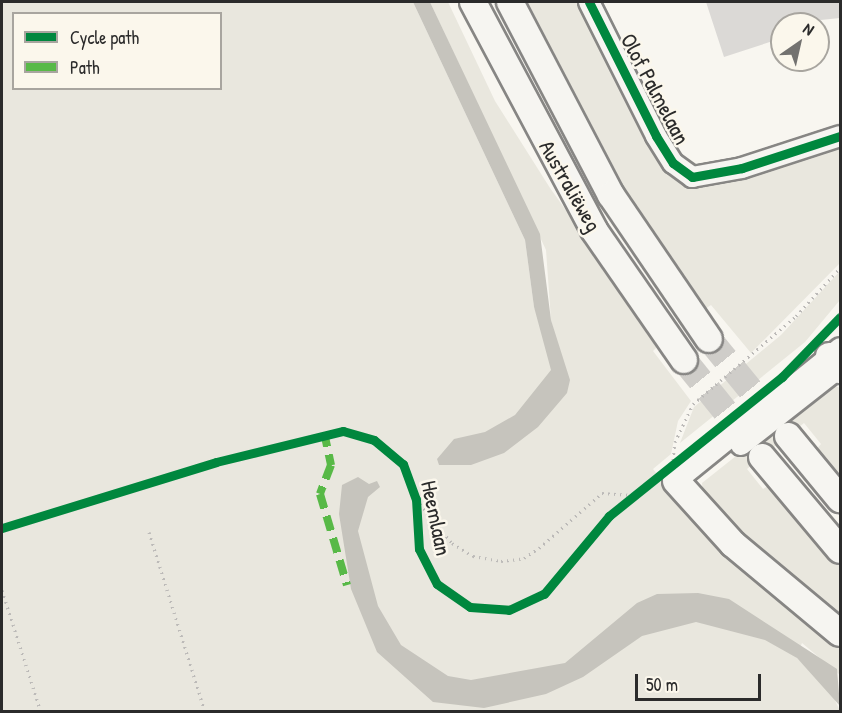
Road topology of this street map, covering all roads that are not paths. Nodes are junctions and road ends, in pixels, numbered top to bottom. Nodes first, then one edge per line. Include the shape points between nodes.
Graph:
1 (473, 2) edge
2 (510, 2) edge
3 (589, 2) edge
4 (840, 136) edge
5 (709, 339) tunnel mouth
6 (684, 360) tunnel mouth
7 (838, 362) edge
8 (788, 436) tunnel mouth
9 (762, 457) tunnel mouth
10 (675, 475) joint
11 (840, 499) edge
12 (840, 550) edge
13 (840, 633) edge

1 - 6 main road, Australiëweg via 594,230
2 - 5 main road, Australiëweg via 611,195
3 - 4 street, Olof Palmelaan via 656,136 673,163 692,177 742,168
7 - 10 street
8 - 11 main road
9 - 12 main road
10 - 13 main road via 733,544

